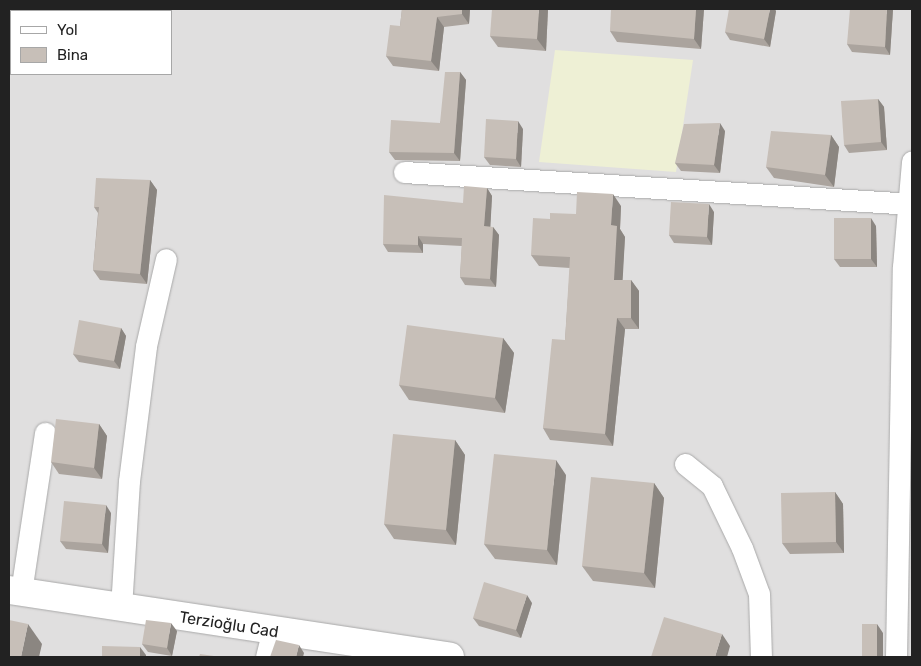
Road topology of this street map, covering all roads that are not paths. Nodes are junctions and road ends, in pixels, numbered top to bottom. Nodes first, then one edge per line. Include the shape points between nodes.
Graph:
1 (912, 161) edge
2 (404, 172) dead end
3 (912, 204) edge
4 (166, 259) dead end
5 (908, 268) edge
6 (45, 433) dead end
7 (685, 464) dead end
8 (15, 591) edge
9 (121, 608) junction
10 (269, 645) edge
11 (901, 654) edge
12 (421, 655) edge
13 (450, 657) edge
14 (760, 657) edge

1 - 3 street
2 - 3 street
3 - 5 street
4 - 9 street via 145,356 129,481
5 - 11 street
6 - 8 street
7 - 14 street via 712,486 742,548 759,594
8 - 9 street, Terzioğlu Cad
9 - 10 street, Terzioğlu Cad
10 - 12 street, Terzioğlu Cad
12 - 13 street, Terzioğlu Cad

